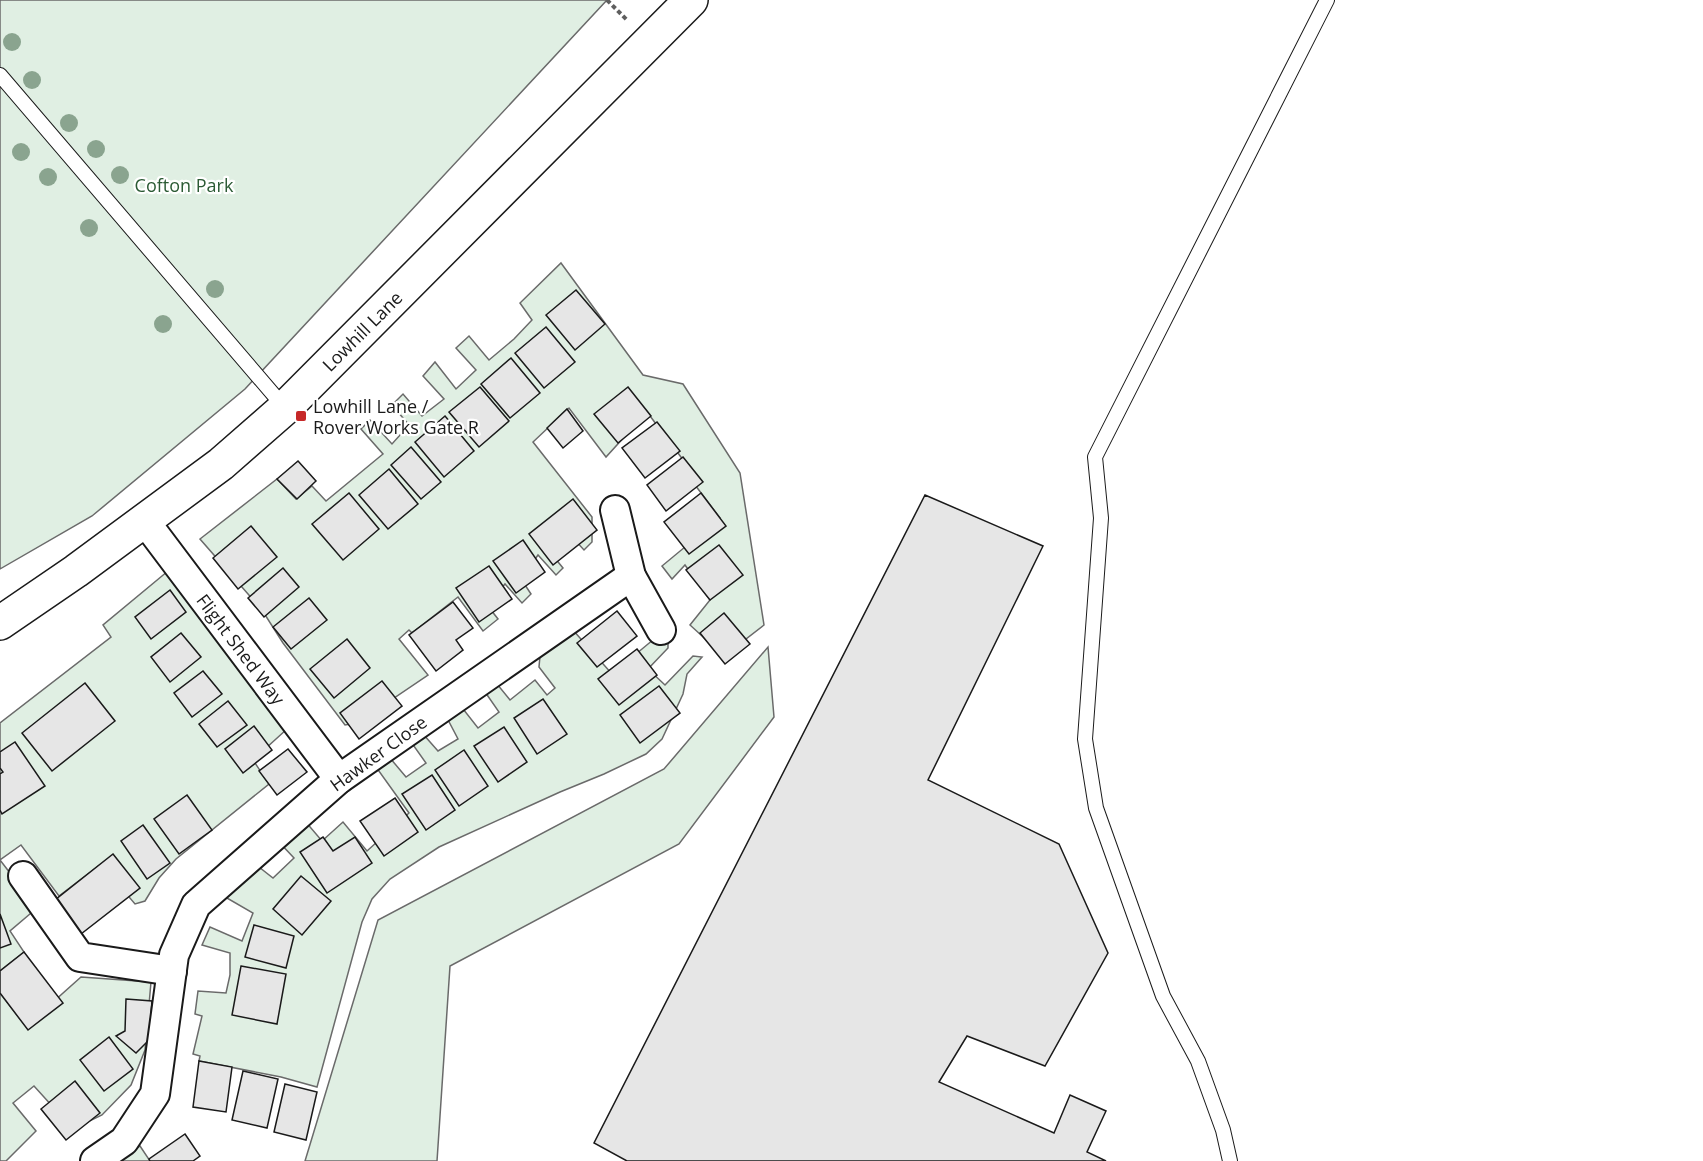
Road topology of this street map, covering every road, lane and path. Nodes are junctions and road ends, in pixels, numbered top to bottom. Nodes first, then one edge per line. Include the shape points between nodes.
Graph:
1 (691, 0) edge
2 (1327, 0) edge
3 (0, 75) edge
4 (285, 408) junction
5 (615, 510) dead end
6 (144, 520) junction
7 (631, 576) junction
8 (0, 623) edge
9 (661, 630) dead end
10 (339, 778) junction
11 (23, 876) dead end
12 (172, 970) junction
13 (95, 1161) edge
14 (1230, 1161) edge

1 - 4 street, Lowhill Lane
2 - 14 lane via 1095,457 1101,518 1085,739 1096,808 1163,996 1198,1060
3 - 4 lane
4 - 6 street, Lowhill Lane via 221,464
5 - 7 street
6 - 8 street, Lowhill Lane
6 - 10 street, Flight Shed Way
7 - 9 street
7 - 10 street, Hawker Close
10 - 12 street, Hawker Close via 196,905 174,955
11 - 12 street via 80,957
12 - 13 street, Hawker Close via 154,1094 124,1141

